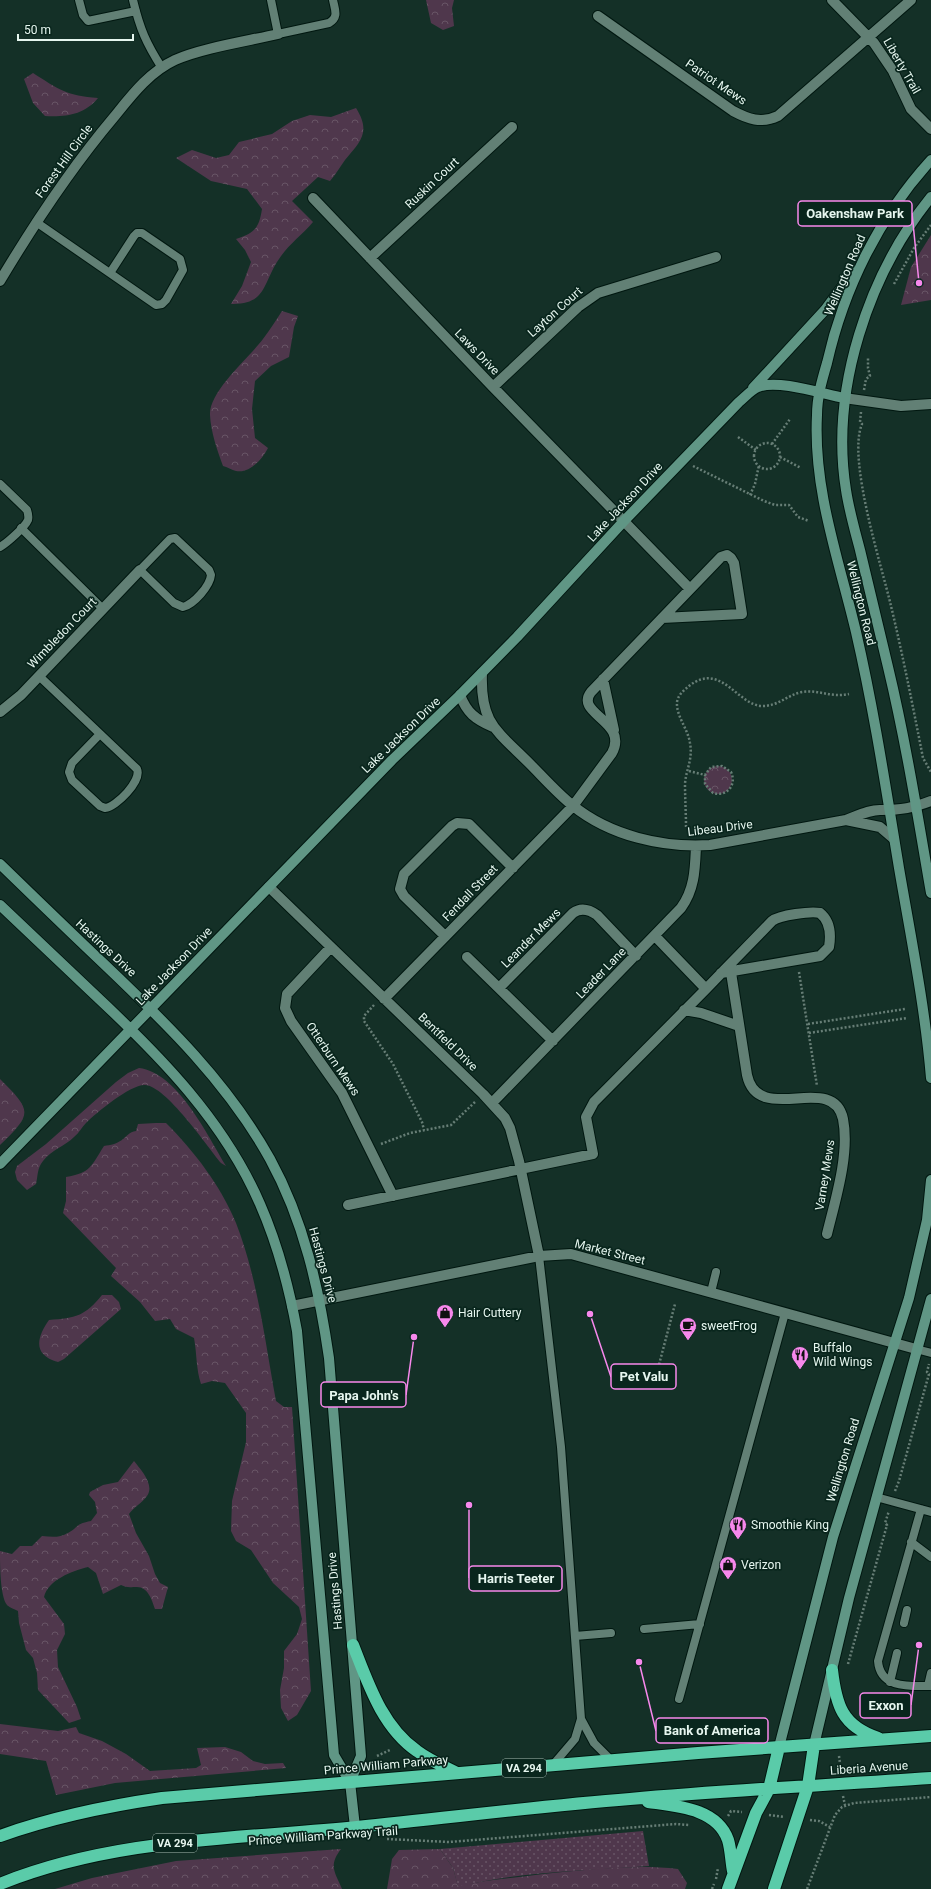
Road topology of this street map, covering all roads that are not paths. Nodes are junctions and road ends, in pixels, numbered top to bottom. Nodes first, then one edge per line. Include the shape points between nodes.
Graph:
1 (79, 0) edge
2 (133, 0) edge
3 (271, 0) edge
4 (333, 0) edge
5 (832, 0) edge
6 (911, 0) edge
7 (136, 11) junction
8 (598, 16) dead end
9 (278, 34) junction
10 (868, 37) junction
11 (162, 68) junction
12 (512, 127) dead end
13 (931, 129) edge
14 (931, 160) edge
15 (931, 197) edge
16 (313, 198) dead end
17 (36, 222) junction
18 (716, 257) dead end
19 (370, 258) junction
20 (863, 259) junction
21 (110, 273) junction
22 (0, 281) edge
23 (493, 388) junction
24 (819, 393) junction
25 (844, 398) junction
26 (739, 402) junction
27 (931, 404) edge
28 (0, 484) edge
29 (623, 522) junction
30 (21, 528) junction
31 (0, 547) edge
32 (140, 570) junction
33 (690, 589) junction
34 (103, 609) junction
35 (662, 618) junction
36 (482, 673) junction
37 (40, 676) junction
38 (603, 679) junction
39 (460, 695) junction
40 (0, 712) edge
41 (492, 727) junction
42 (614, 730) junction
43 (100, 734) junction
44 (931, 801) edge
45 (573, 806) junction
46 (916, 807) junction
47 (931, 810) edge
48 (890, 811) junction
49 (846, 820) junction
50 (894, 839) junction
51 (696, 846) junction
52 (0, 864) edge
53 (513, 868) junction
54 (269, 887) junction
55 (931, 893) edge
56 (0, 905) edge
57 (445, 936) junction
58 (655, 936) junction
59 (331, 947) junction
60 (636, 956) junction
61 (467, 957) dead end
62 (727, 970) junction
63 (499, 988) junction
64 (706, 989) junction
65 (383, 998) junction
66 (151, 1009) junction
67 (684, 1010) junction
68 (739, 1026) junction
69 (131, 1029) junction
70 (553, 1040) junction
71 (931, 1078) edge
72 (492, 1103) junction
73 (0, 1164) edge
74 (521, 1168) junction
75 (931, 1180) edge
76 (393, 1196) junction
77 (348, 1205) dead end
78 (827, 1234) dead end
79 (539, 1256) junction
80 (716, 1272) dead end
81 (711, 1292) junction
82 (931, 1299) edge
83 (320, 1300) junction
84 (292, 1306) junction
85 (785, 1313) junction
86 (893, 1343) junction
87 (916, 1349) junction
88 (931, 1353) edge
89 (876, 1497) junction
90 (921, 1509) junction
91 (931, 1512) edge
92 (912, 1542) junction
93 (931, 1557) edge
94 (907, 1610) dead end
95 (904, 1623) dead end
96 (700, 1624) junction
97 (644, 1629) dead end
98 (611, 1633) dead end
99 (575, 1636) junction
100 (353, 1645) junction
101 (897, 1653) dead end
102 (832, 1670) junction
103 (931, 1673) edge
104 (890, 1682) junction
105 (929, 1686) edge
106 (679, 1699) dead end
107 (581, 1719) junction
108 (931, 1736) edge
109 (883, 1740) junction
110 (814, 1744) junction
111 (779, 1748) junction
112 (612, 1761) junction
113 (551, 1766) junction
114 (458, 1773) junction
115 (931, 1778) edge
116 (350, 1782) junction
117 (808, 1786) junction
118 (769, 1789) junction
119 (627, 1799) junction
120 (355, 1827) junction
121 (0, 1836) edge
122 (733, 1874) junction
123 (0, 1884) edge
124 (728, 1889) edge
125 (774, 1889) edge

1 - 7 lane via 83,15 88,21
2 - 7 lane
3 - 9 lane
4 - 9 lane via 336,15 334,20
5 - 10 street, Liberty Trail
6 - 10 street, Patriot Mews
7 - 11 lane via 140,30
8 - 10 street, Patriot Mews via 733,111 752,120 778,116
9 - 11 street, Forest Hill Circle via 194,54 175,60
10 - 13 street, Liberty Trail via 893,71 912,109
11 - 17 street, Forest Hill Circle via 131,96 95,139
12 - 19 street, Ruskin Court
14 - 20 street, Wellington Road via 912,180 892,208
15 - 25 street, Wellington Road via 909,227 874,292 862,324
16 - 19 street, Laws Drive
17 - 21 lane
17 - 22 street, Forest Hill Circle
18 - 23 street, Layton Court via 598,293 578,306
19 - 23 street, Laws Drive
20 - 24 street, Wellington Road via 830,346
20 - 26 street via 825,310
21 - 21 lane via 159,305 166,300 183,270 180,259 142,233 137,233
23 - 29 street, Laws Drive
24 - 25 street, Lake Jackson Drive
24 - 26 street, Lake Jackson Drive via 788,386 765,385 756,388
24 - 48 street, Wellington Road via 816,430 825,512 856,631
25 - 27 street via 901,406
25 - 46 street, Wellington Road via 842,434 846,490 891,680
26 - 29 street, Lake Jackson Drive
28 - 30 lane via 27,510 28,520
29 - 33 street, Laws Drive
29 - 36 street, Lake Jackson Drive
30 - 31 lane
30 - 34 lane
32 - 32 lane via 170,539 175,538 209,570 211,580 191,603 183,607 174,603
32 - 34 street, Wimbledon Court
33 - 35 street
33 - 35 street via 721,557 727,555 734,563 742,614
34 - 37 street, Wimbledon Court
35 - 38 street
36 - 39 street, Lake Jackson Drive
36 - 41 street, Libeau Drive via 482,704
37 - 40 street, Wimbledon Court
37 - 43 lane
38 - 42 street, Fendall Street
38 - 42 street via 586,701 589,707
39 - 41 street, Libeau Drive via 465,709
39 - 54 street, Lake Jackson Drive via 392,760
41 - 45 street, Libeau Drive
42 - 45 street, Fendall Street via 616,745 612,753
43 - 43 lane via 138,772 136,782 114,805 105,808 72,780 69,772 72,764
44 - 46 street
45 - 51 street, Libeau Drive via 599,822 634,837 663,844
45 - 53 street, Fendall Street
46 - 47 street
46 - 48 street, Libeau Drive
46 - 55 street, Wellington Road
48 - 49 street, Libeau Drive via 872,812
48 - 50 street, Wellington Road
49 - 50 street, Libeau Drive via 880,827
49 - 51 street, Libeau Drive
50 - 71 street, Wellington Road via 921,994
51 - 58 street, Leader Lane via 694,881 688,899
52 - 66 street, Hastings Drive
53 - 57 street, Fendall Street
53 - 57 street, Fendall Street via 469,824 452,826 404,874 400,889
54 - 59 street, Bentfield Drive
54 - 66 street, Lake Jackson Drive
56 - 69 street, Hastings Drive
57 - 65 street, Fendall Street
58 - 60 street, Leader Lane
58 - 64 street
59 - 65 street, Bentfield Drive
59 - 76 street, Otterburn Mews via 287,994 285,1008 291,1021 342,1093
60 - 63 street, Leander Mews via 597,915 581,910 574,913
60 - 70 street, Leader Lane
61 - 63 street
62 - 62 street via 774,919 812,912 820,913 826,920 829,947 820,956
62 - 64 street
62 - 68 street
63 - 70 street
64 - 67 street
65 - 72 street, Bentfield Drive
66 - 69 street, Lake Jackson Drive
66 - 83 street, Hastings Drive via 220,1084 270,1159 302,1234
67 - 68 street
67 - 74 street via 594,1102 586,1117 593,1154
68 - 78 street, Varney Mews via 748,1081 753,1090 760,1095 776,1099 819,1097 831,1102 843,1118 844,1153
69 - 73 street, Lake Jackson Drive
69 - 84 street, Hastings Drive via 180,1080 206,1112 237,1161 260,1203 277,1247
70 - 72 street, Leader Lane
72 - 74 street, Bentfield Drive via 510,1128
74 - 76 street
74 - 79 street, Bentfield Drive
75 - 86 street, Wellington Road via 918,1261 909,1298
76 - 77 street
79 - 81 street, Market Street via 580,1256
79 - 83 street, Market Street
79 - 99 lane via 561,1447
80 - 81 lane
81 - 85 street, Market Street
82 - 87 street
83 - 84 street, Market Street
83 - 100 street, Hastings Drive via 329,1358
84 - 116 street, Hastings Drive via 297,1331 305,1415 334,1755
85 - 86 street, Market Street
85 - 96 lane
86 - 87 street, Market Street
86 - 111 street, Wellington Road via 833,1537
87 - 88 lane
87 - 89 street
89 - 90 lane
89 - 102 street
90 - 91 lane
90 - 92 lane
92 - 93 lane
92 - 104 lane via 878,1661 880,1672
94 - 95 lane
96 - 97 lane
96 - 106 lane
98 - 99 lane
99 - 107 lane
100 - 114 highway via 386,1718 416,1751
100 - 116 street, Hastings Drive via 362,1756
101 - 104 lane
102 - 109 highway via 834,1693 844,1716 861,1731
102 - 110 street
103 - 105 lane
104 - 105 lane via 906,1686
107 - 112 lane via 594,1743
107 - 113 lane via 575,1739
108 - 109 highway
109 - 110 highway
110 - 111 highway, Prince William Parkway / VA 294
110 - 117 highway
111 - 112 highway, Prince William Parkway / VA 294
111 - 118 highway
112 - 113 highway, Prince William Parkway / VA 294
113 - 114 highway, Prince William Parkway / VA 294
114 - 116 highway, Prince William Parkway / VA 294
115 - 117 highway, Liberia Avenue
116 - 120 street, Hastings Drive
116 - 121 highway, Prince William Parkway / VA 294 via 119,1804 65,1816
117 - 118 highway
117 - 125 highway
118 - 119 highway
118 - 122 highway via 756,1813
119 - 120 highway, VA 294
119 - 122 highway, VA 294 via 683,1807 713,1820 722,1828 728,1840
120 - 123 highway, VA 294 via 178,1842 114,1852 51,1865
122 - 124 highway, VA 294

